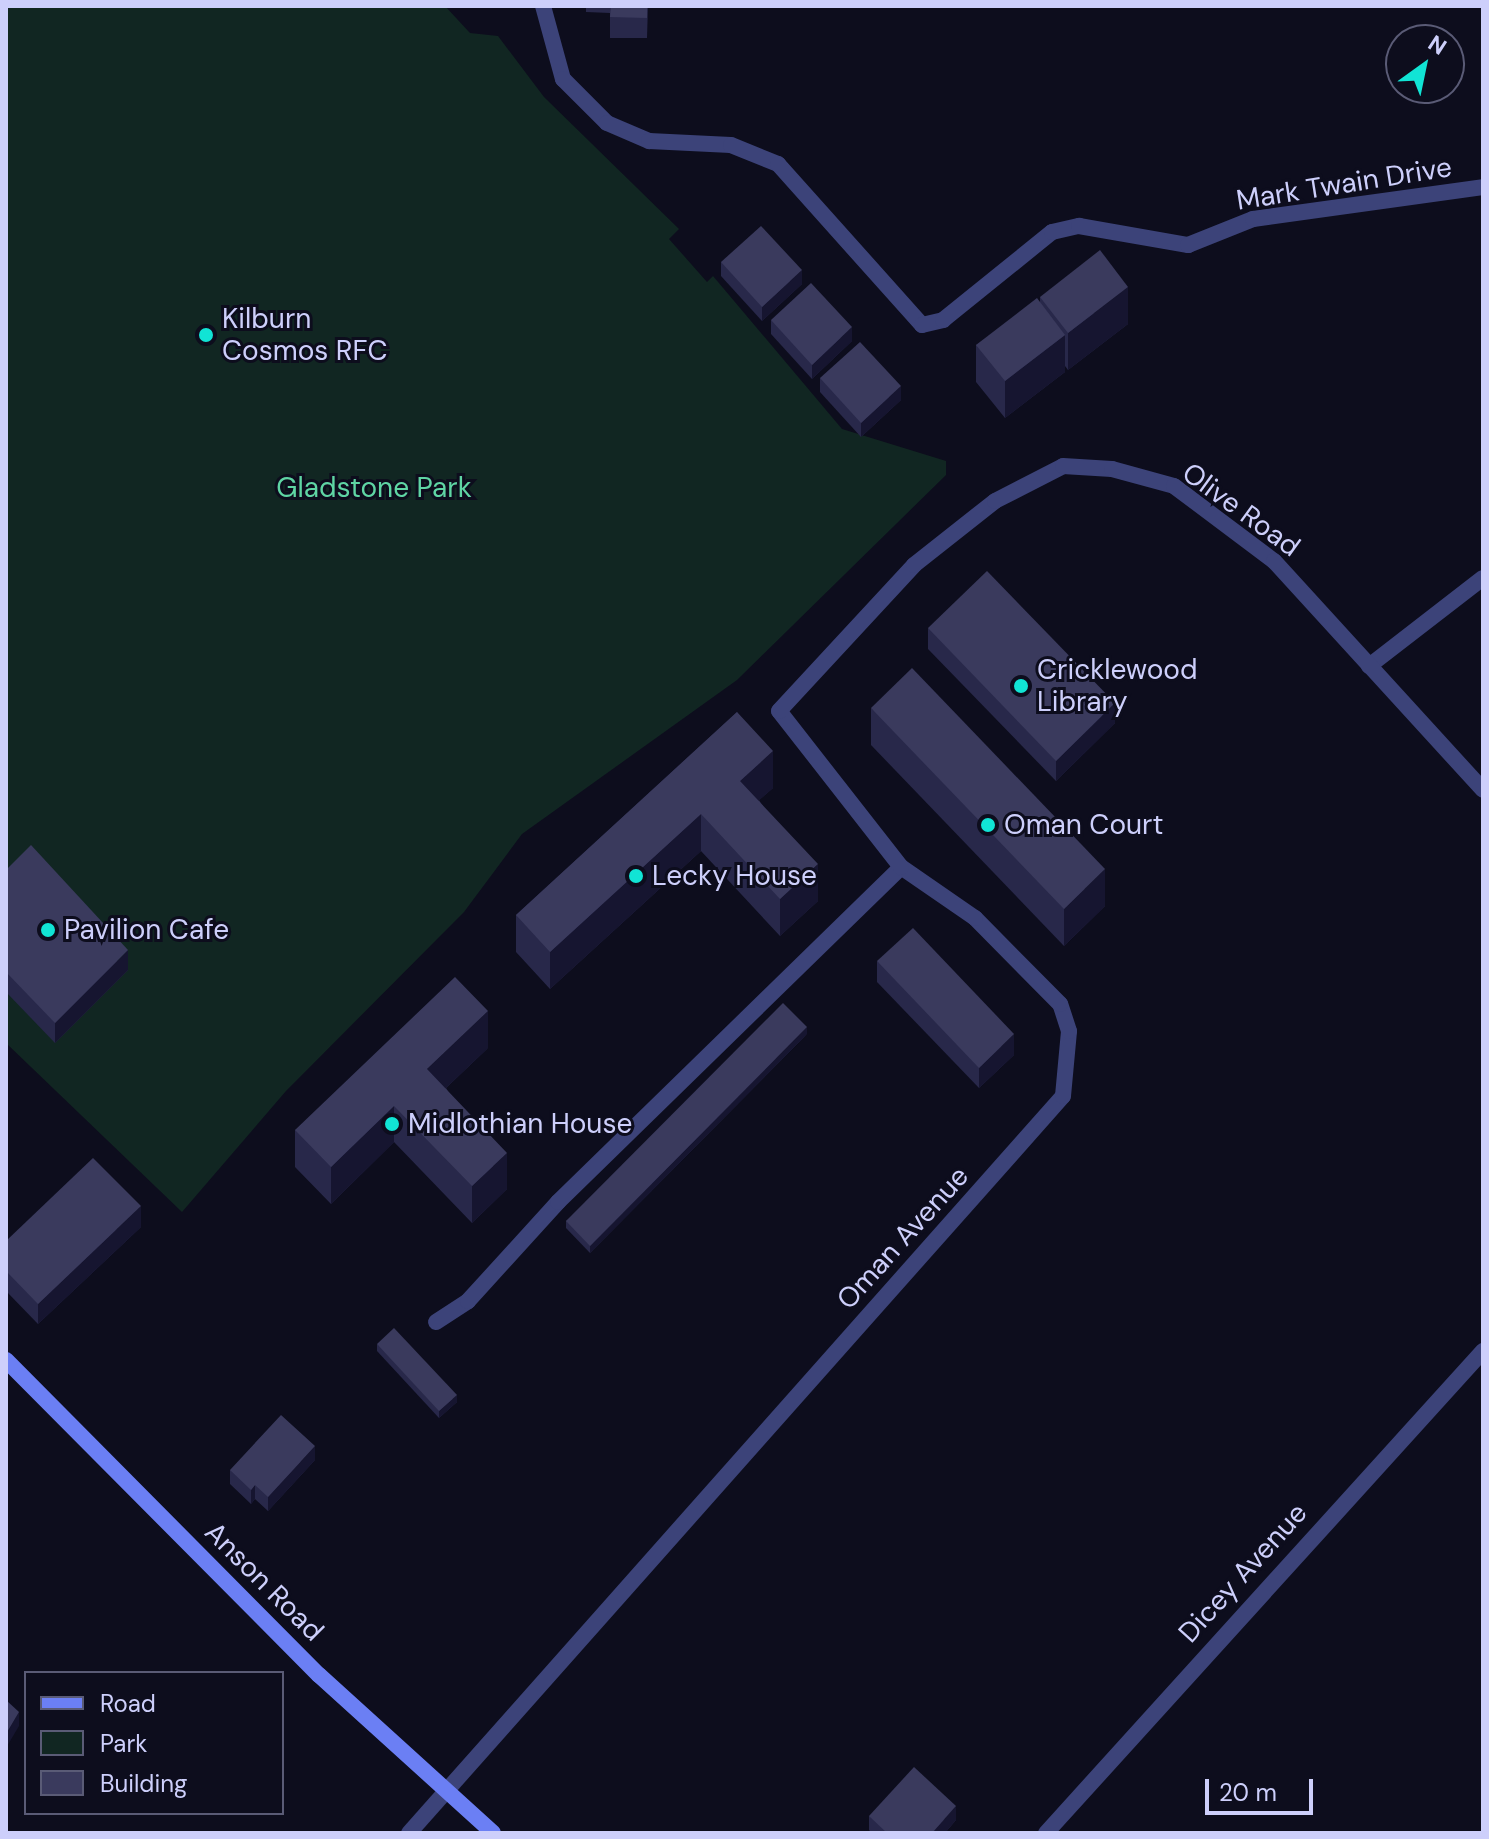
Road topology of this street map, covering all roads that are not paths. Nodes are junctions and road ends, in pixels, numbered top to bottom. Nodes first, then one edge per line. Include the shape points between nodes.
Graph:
1 (543, 6) edge
2 (1483, 187) edge
3 (1483, 578) edge
4 (1369, 666) junction
5 (779, 711) joint
6 (1483, 790) edge
7 (901, 867) junction
8 (436, 1322) dead end
9 (1483, 1351) edge
10 (6, 1360) edge
11 (447, 1791) junction
12 (409, 1833) edge
13 (493, 1833) edge
14 (1046, 1833) edge

1 - 2 street, Mark Twain Drive via 563,79 607,123 649,141 731,145 778,164 922,325 943,320 1052,232 1079,226 1188,245 1253,219
3 - 4 street
4 - 5 street, Olive Road via 1274,561 1174,486 1112,469 1063,466 995,501 914,565
4 - 6 street, Olive Road
5 - 7 street, Oman Avenue
7 - 8 street via 558,1202 468,1301
7 - 11 street, Oman Avenue via 975,918 1060,1004 1069,1031 1063,1096
9 - 14 street, Dicey Avenue
10 - 11 street, Anson Road via 319,1675
11 - 12 street, Oman Avenue
11 - 13 street, Anson Road

